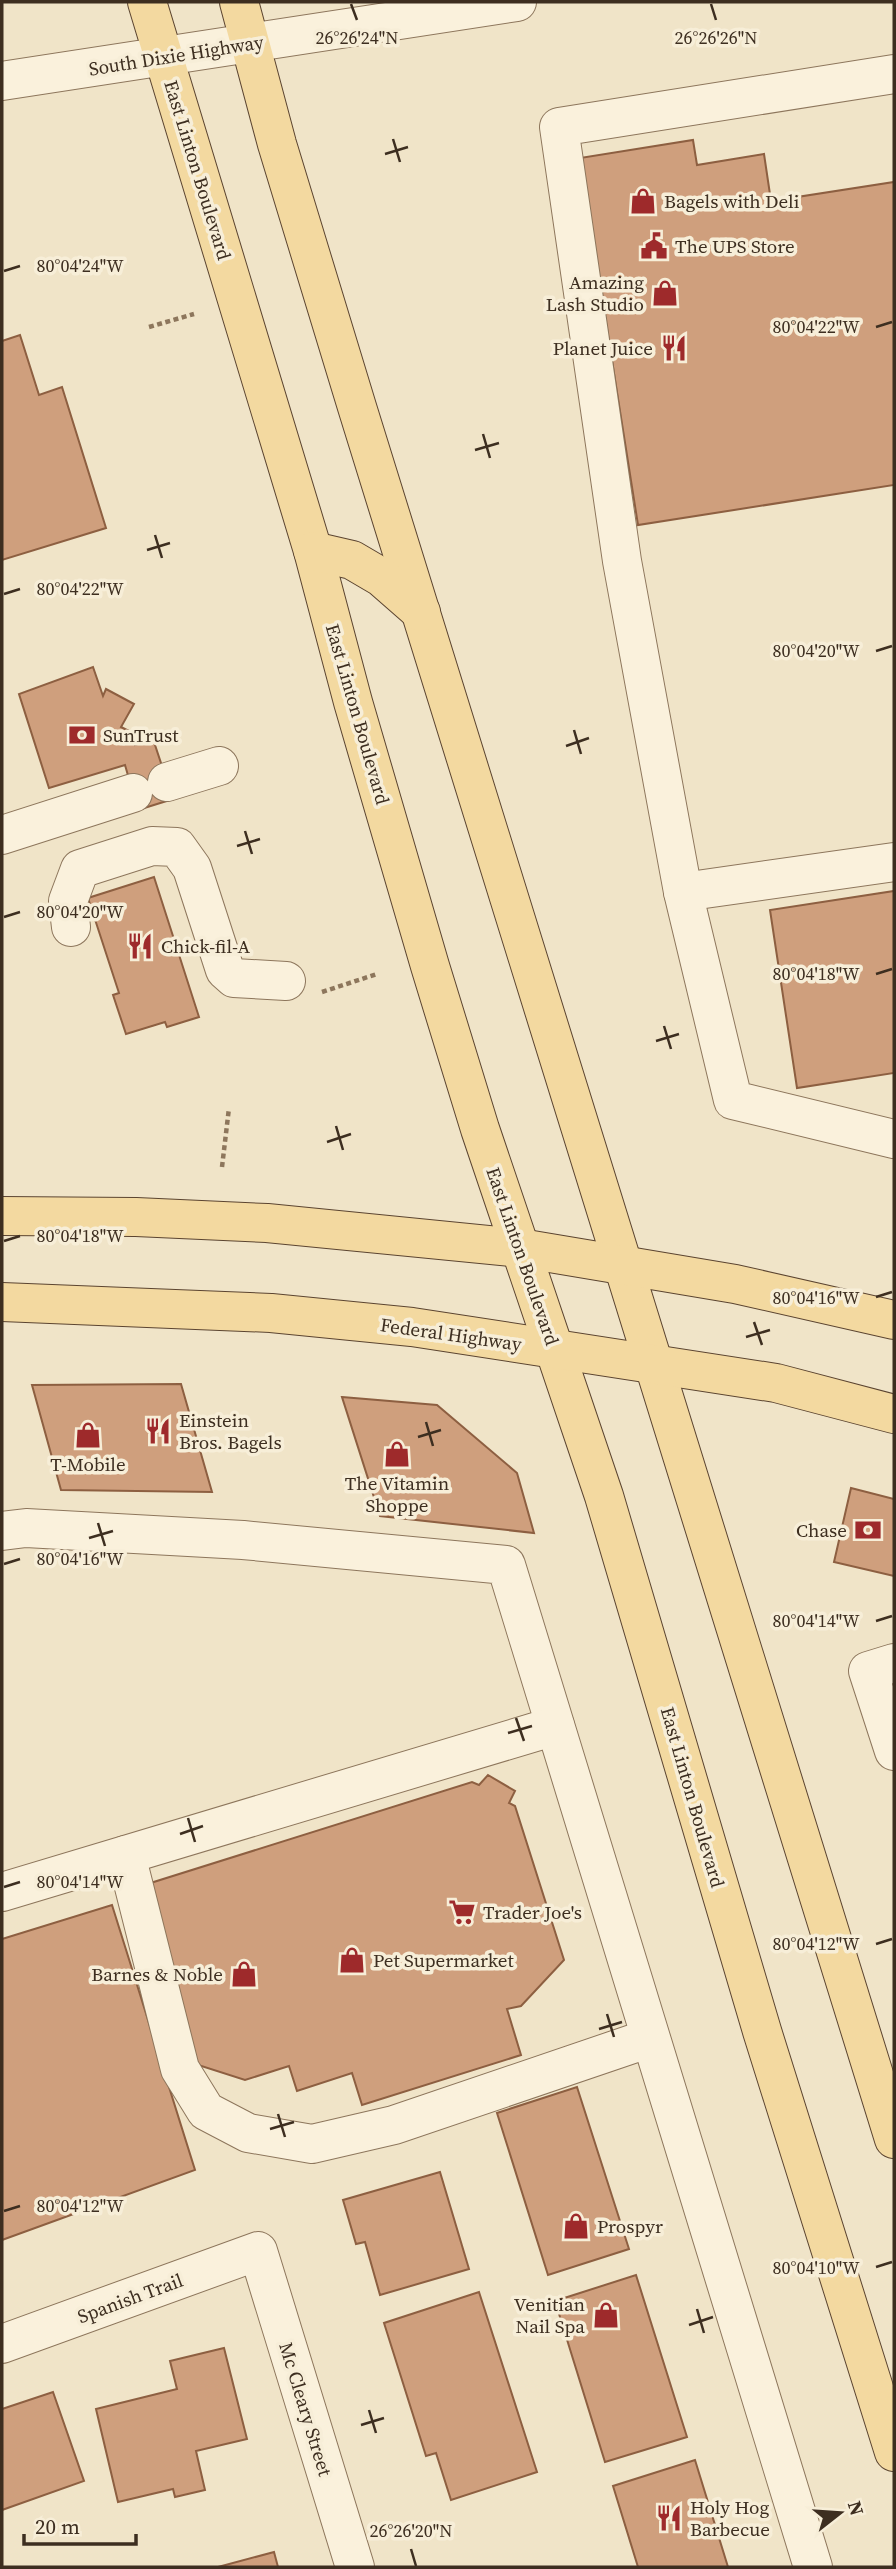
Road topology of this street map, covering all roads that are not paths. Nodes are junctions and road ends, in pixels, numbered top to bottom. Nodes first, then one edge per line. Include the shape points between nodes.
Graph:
1 (147, 2) edge
2 (239, 2) edge
3 (517, 2) edge
4 (250, 44) junction
5 (165, 57) junction
6 (894, 74) edge
7 (2, 81) edge
8 (313, 551) junction
9 (421, 612) junction
10 (219, 766) dead end
11 (2, 835) edge
12 (894, 862) edge
13 (683, 892) junction
14 (71, 927) dead end
15 (299, 988) road end
16 (894, 1139) edge
17 (2, 1216) edge
18 (520, 1248) junction
19 (624, 1264) junction
20 (2, 1302) edge
21 (894, 1321) edge
22 (554, 1348) junction
23 (655, 1363) junction
24 (894, 1414) edge
25 (2, 1531) edge
26 (894, 1663) edge
27 (555, 1726) junction
28 (894, 1751) edge
29 (125, 1855) junction
30 (2, 1892) edge
31 (650, 2038) junction
32 (894, 2139) edge
33 (258, 2251) joint
34 (2, 2344) edge
35 (894, 2452) edge
36 (355, 2567) edge
37 (813, 2567) edge

1 - 5 main road, East Linton Boulevard
2 - 4 main road
3 - 4 street, South Dixie Highway
4 - 5 street, South Dixie Highway
4 - 9 main road
5 - 7 street, South Dixie Highway
5 - 8 main road, East Linton Boulevard
6 - 13 street via 559,127 622,561
8 - 9 main road via 352,560
8 - 18 main road, East Linton Boulevard via 430,966
9 - 19 main road
10 - 11 street
12 - 13 street
13 - 16 street via 733,1100
14 - 15 street via 68,901 79,869 152,846 177,847 191,867 225,970 234,978
17 - 18 main road via 267,1223
18 - 19 main road
18 - 22 main road, East Linton Boulevard
19 - 21 main road
19 - 23 main road
20 - 22 main road, Federal Highway via 271,1313
22 - 23 main road, Federal Highway
22 - 35 main road, East Linton Boulevard via 604,1496 769,2054
23 - 24 main road, Federal Highway via 776,1382
23 - 32 main road
25 - 27 street via 26,1528 243,1540 506,1565
26 - 28 street via 868,1671
27 - 29 street
27 - 31 street
29 - 30 street
29 - 31 street via 180,2069 206,2110 248,2133 312,2144 371,2130
31 - 37 street
33 - 34 street, Spanish Trail
33 - 36 street, Mc Cleary Street

